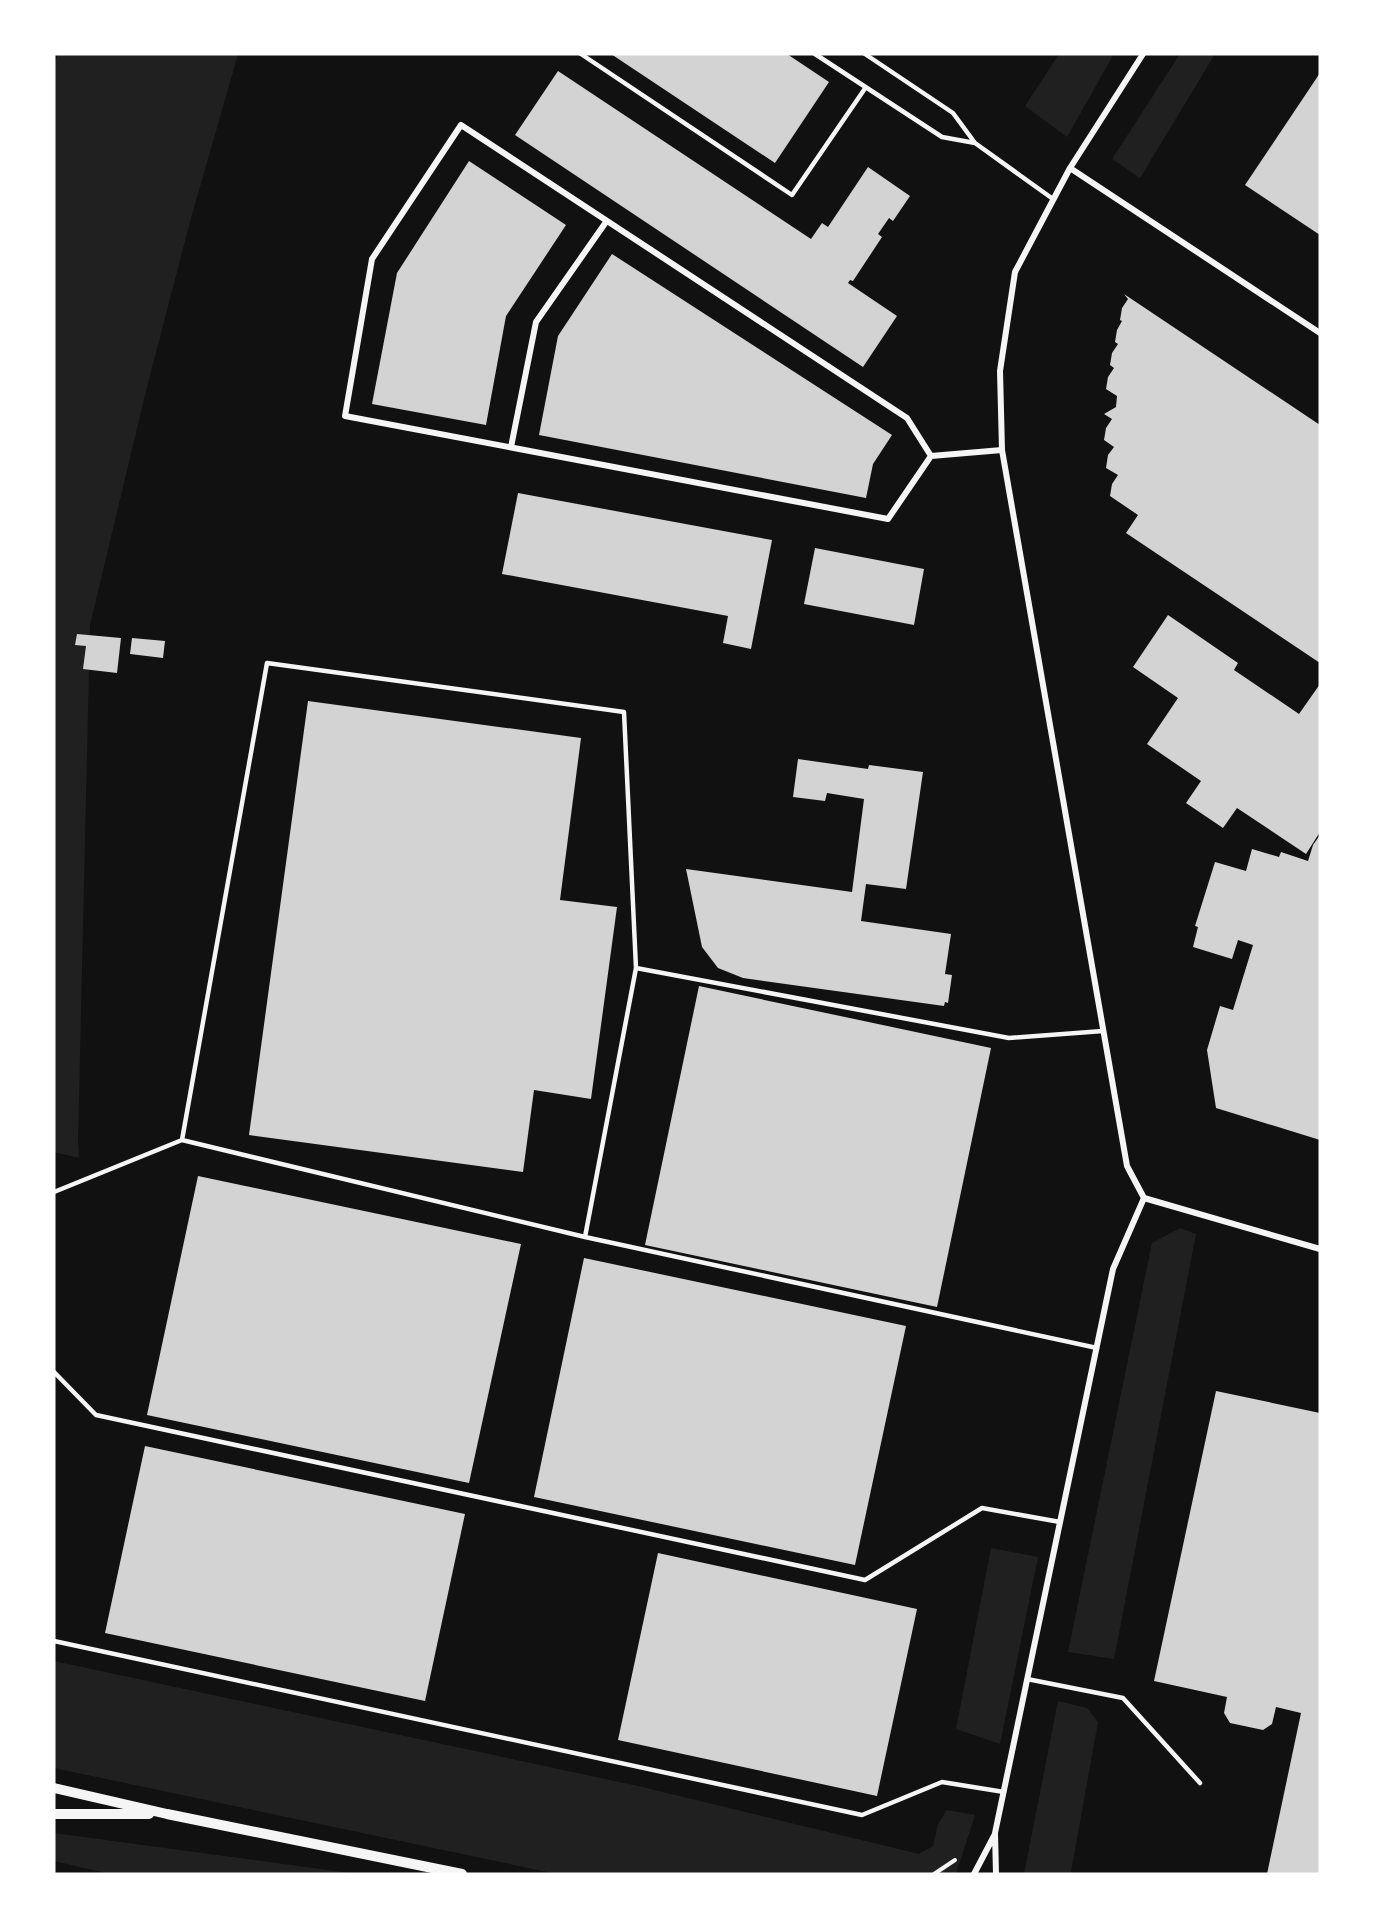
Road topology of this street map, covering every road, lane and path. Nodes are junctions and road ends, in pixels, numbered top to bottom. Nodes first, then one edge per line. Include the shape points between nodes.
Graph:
1 (581, 54) edge
2 (815, 54) edge
3 (865, 54) edge
4 (1143, 54) edge
5 (866, 87) junction
6 (975, 143) junction
7 (1070, 168) junction
8 (1053, 199) junction
9 (606, 222) junction
10 (1320, 333) edge
11 (511, 447) junction
12 (1002, 450) junction
13 (932, 456) junction
14 (636, 968) junction
15 (1103, 1031) junction
16 (182, 1140) junction
17 (54, 1192) edge
18 (1144, 1198) junction
19 (585, 1237) junction
20 (1320, 1249) edge
21 (1097, 1348) junction
22 (54, 1372) edge
23 (1060, 1522) junction
24 (54, 1641) edge
25 (1028, 1679) junction
26 (1200, 1783) dead end
27 (54, 1788) edge
28 (1004, 1792) junction
29 (54, 1814) edge
30 (167, 1814) junction
31 (995, 1833) junction
32 (462, 1874) edge
33 (974, 1874) edge
34 (996, 1874) edge

1 - 5 lane via 792,195
2 - 5 lane
3 - 6 lane via 953,113
4 - 7 street
5 - 6 lane via 942,137
6 - 8 lane
7 - 8 street
7 - 10 street
8 - 12 street via 1015,272 1000,371
9 - 11 street via 536,322
9 - 11 street via 461,125 372,259 345,416
9 - 13 street via 907,418
11 - 13 street via 888,519
12 - 13 street
12 - 15 street
14 - 15 lane via 1009,1038
14 - 16 lane via 624,712 267,663
14 - 19 lane
15 - 18 street via 1127,1166
16 - 17 lane
16 - 19 lane
18 - 20 street
18 - 21 street via 1113,1269
19 - 21 lane
21 - 23 street
22 - 23 lane via 96,1415 865,1580 982,1508
23 - 25 street
24 - 28 lane via 862,1815 942,1782
25 - 26 lane via 1123,1698
25 - 28 street
27 - 30 street
28 - 31 street
29 - 30 street
30 - 32 street
31 - 33 street
31 - 34 street

